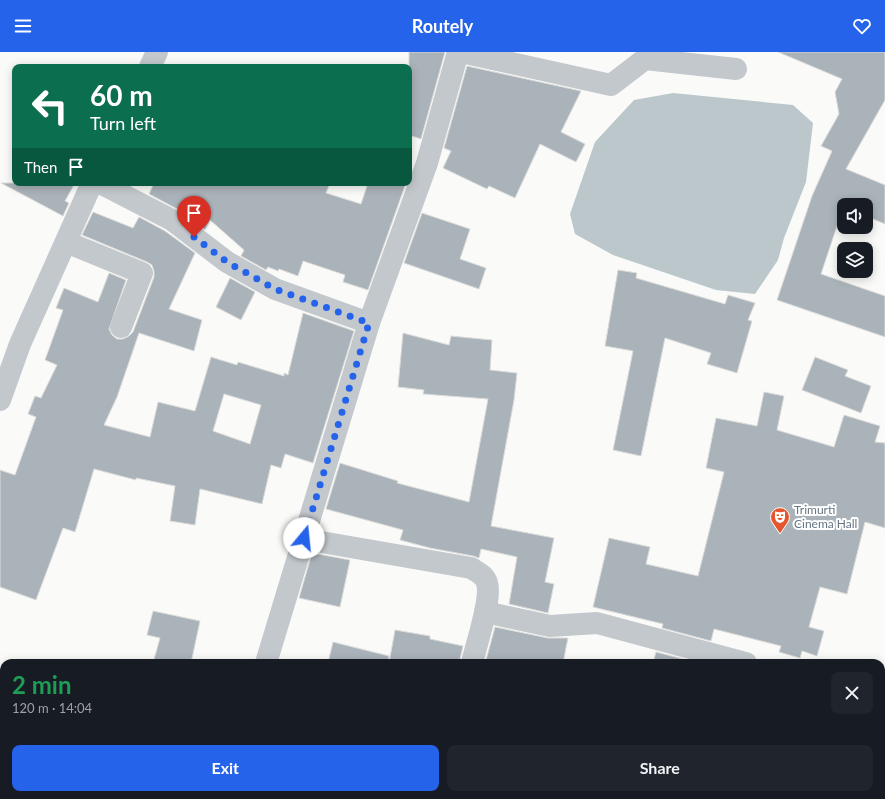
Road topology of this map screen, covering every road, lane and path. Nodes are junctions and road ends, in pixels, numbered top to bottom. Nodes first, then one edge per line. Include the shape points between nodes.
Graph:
1 (157, 52) edge
2 (460, 52) edge
3 (151, 64) edge
4 (736, 69) dead end
5 (91, 186) edge
6 (106, 186) edge
7 (66, 242) junction
8 (369, 323) junction
9 (121, 327) dead end
10 (0, 400) edge
11 (304, 538) junction
12 (485, 612) junction
13 (267, 659) edge
14 (473, 659) edge
15 (718, 659) edge

1 - 3 street
2 - 4 street via 611,85 645,59
2 - 8 street via 427,163
5 - 7 street
6 - 8 street via 172,220 227,262 275,289
7 - 9 street via 142,273
7 - 10 street via 20,344
8 - 11 street
11 - 12 street via 471,568 482,575 487,583
11 - 13 street
12 - 14 street
12 - 15 street via 550,626 597,623

